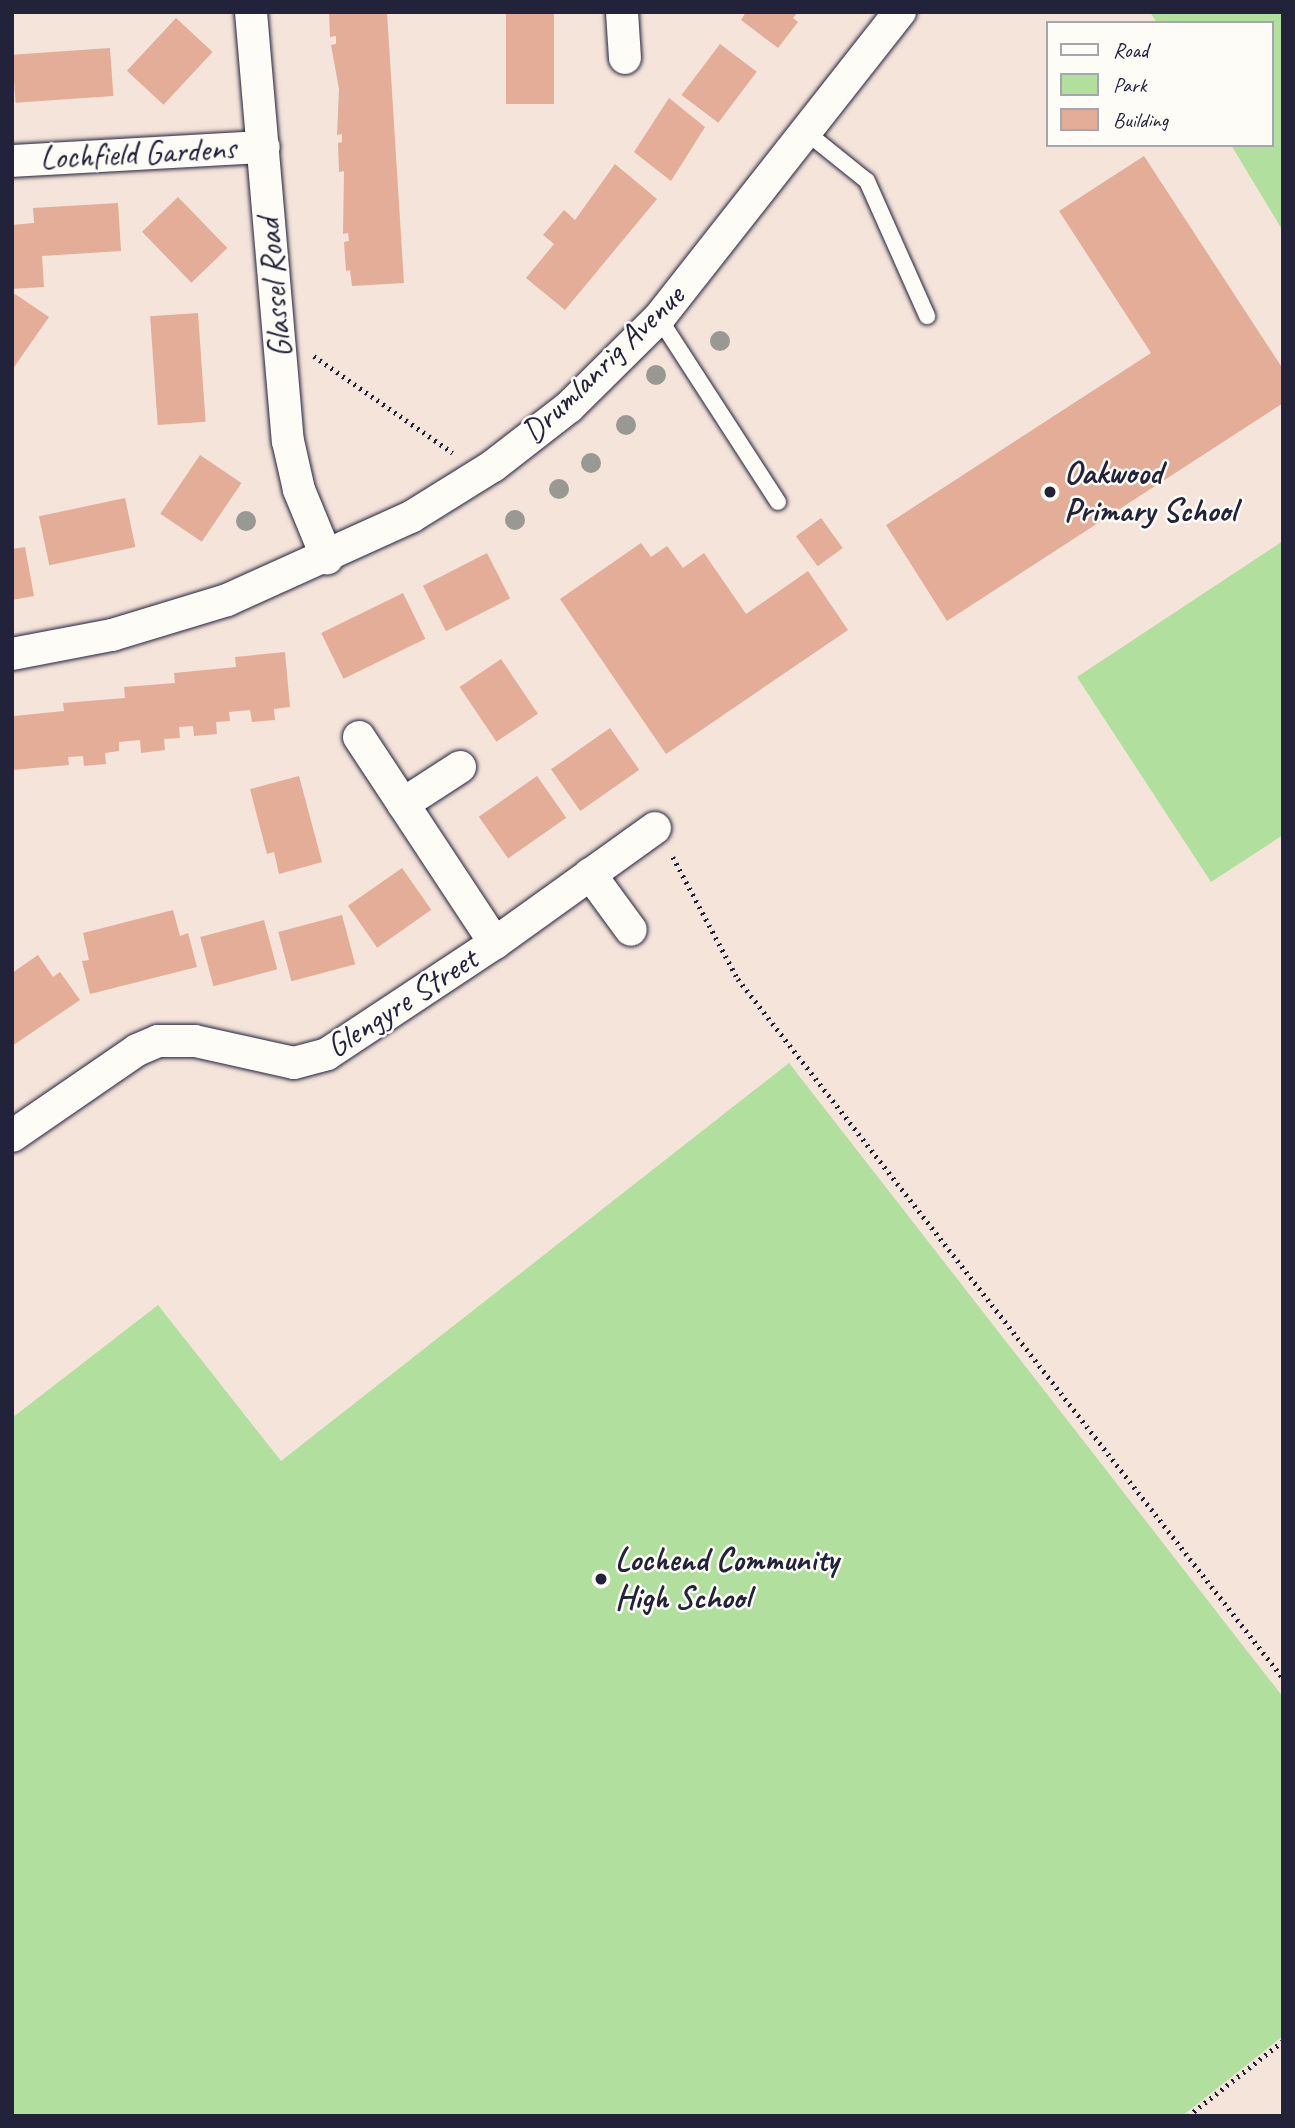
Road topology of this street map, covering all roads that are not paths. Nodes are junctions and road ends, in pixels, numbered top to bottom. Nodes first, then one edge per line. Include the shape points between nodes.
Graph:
1 (251, 12) edge
2 (622, 12) edge
3 (900, 12) edge
4 (625, 58) dead end
5 (806, 132) junction
6 (264, 147) junction
7 (12, 161) edge
8 (927, 316) dead end
9 (659, 318) junction
10 (778, 502) dead end
11 (327, 558) junction
12 (12, 654) edge
13 (359, 737) dead end
14 (460, 767) dead end
15 (403, 804) junction
16 (663, 841) road end
17 (590, 874) junction
18 (631, 930) dead end
19 (495, 943) junction
20 (12, 1136) edge

1 - 6 street, Glassel Road
2 - 4 street
3 - 5 street, Drumlanrig Avenue
5 - 8 lane via 867,181
5 - 9 street, Drumlanrig Avenue
6 - 7 street, Lochfield Gardens
6 - 11 street, Glassel Road via 288,441 299,490
9 - 10 lane
9 - 11 street, Drumlanrig Avenue via 569,407 482,473 411,517
11 - 12 street, Drumlanrig Avenue via 228,600 125,631
13 - 15 street
14 - 15 street
15 - 19 street
16 - 17 street, Glengyre Street
17 - 18 street
17 - 19 street, Glengyre Street
19 - 20 street, Glengyre Street via 314,1060 274,1060 195,1041 158,1041 137,1050

